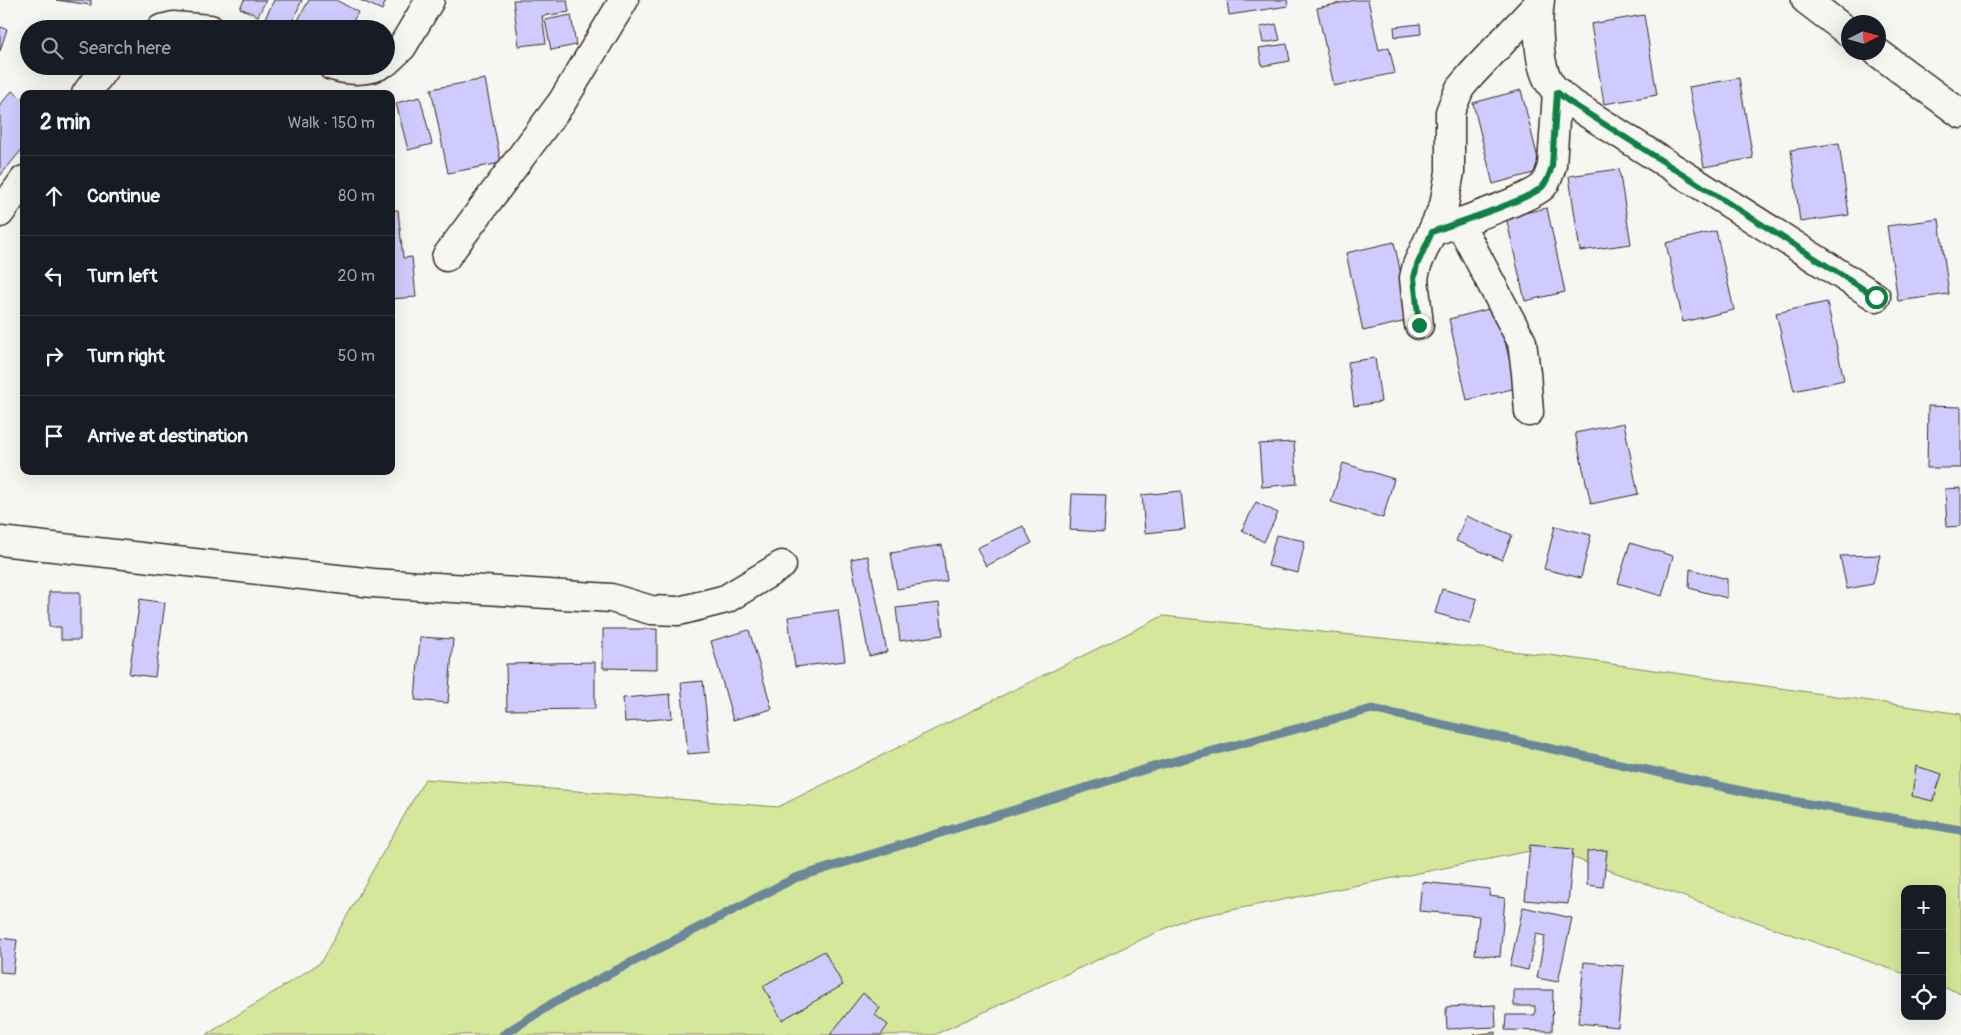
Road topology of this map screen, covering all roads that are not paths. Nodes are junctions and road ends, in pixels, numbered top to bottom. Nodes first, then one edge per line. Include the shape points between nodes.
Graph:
1 (430, 0) edge
2 (624, 0) edge
3 (1806, 0) edge
4 (1539, 1) edge
5 (1841, 27) edge
6 (395, 54) edge
7 (1886, 59) edge
8 (100, 75) edge
9 (89, 90) edge
10 (1557, 92) junction
11 (1961, 114) edge
12 (20, 186) edge
13 (0, 213) edge
14 (1459, 222) junction
15 (1432, 232) junction
16 (446, 257) dead end
17 (1876, 297) dead end
18 (1419, 325) dead end
19 (1529, 412) dead end
20 (0, 541) edge
21 (782, 565) dead end

1 - 6 street
2 - 16 street via 562,102
3 - 5 street
4 - 10 street via 1540,56 1547,79
4 - 15 street via 1460,88 1450,112 1450,172 1444,205
7 - 11 street
8 - 9 street
10 - 14 street via 1552,166 1542,188
10 - 17 street
12 - 13 street
14 - 15 street
14 - 19 street via 1522,342
15 - 18 street via 1414,278
20 - 21 street via 373,583 611,598 651,610 679,611 726,599

